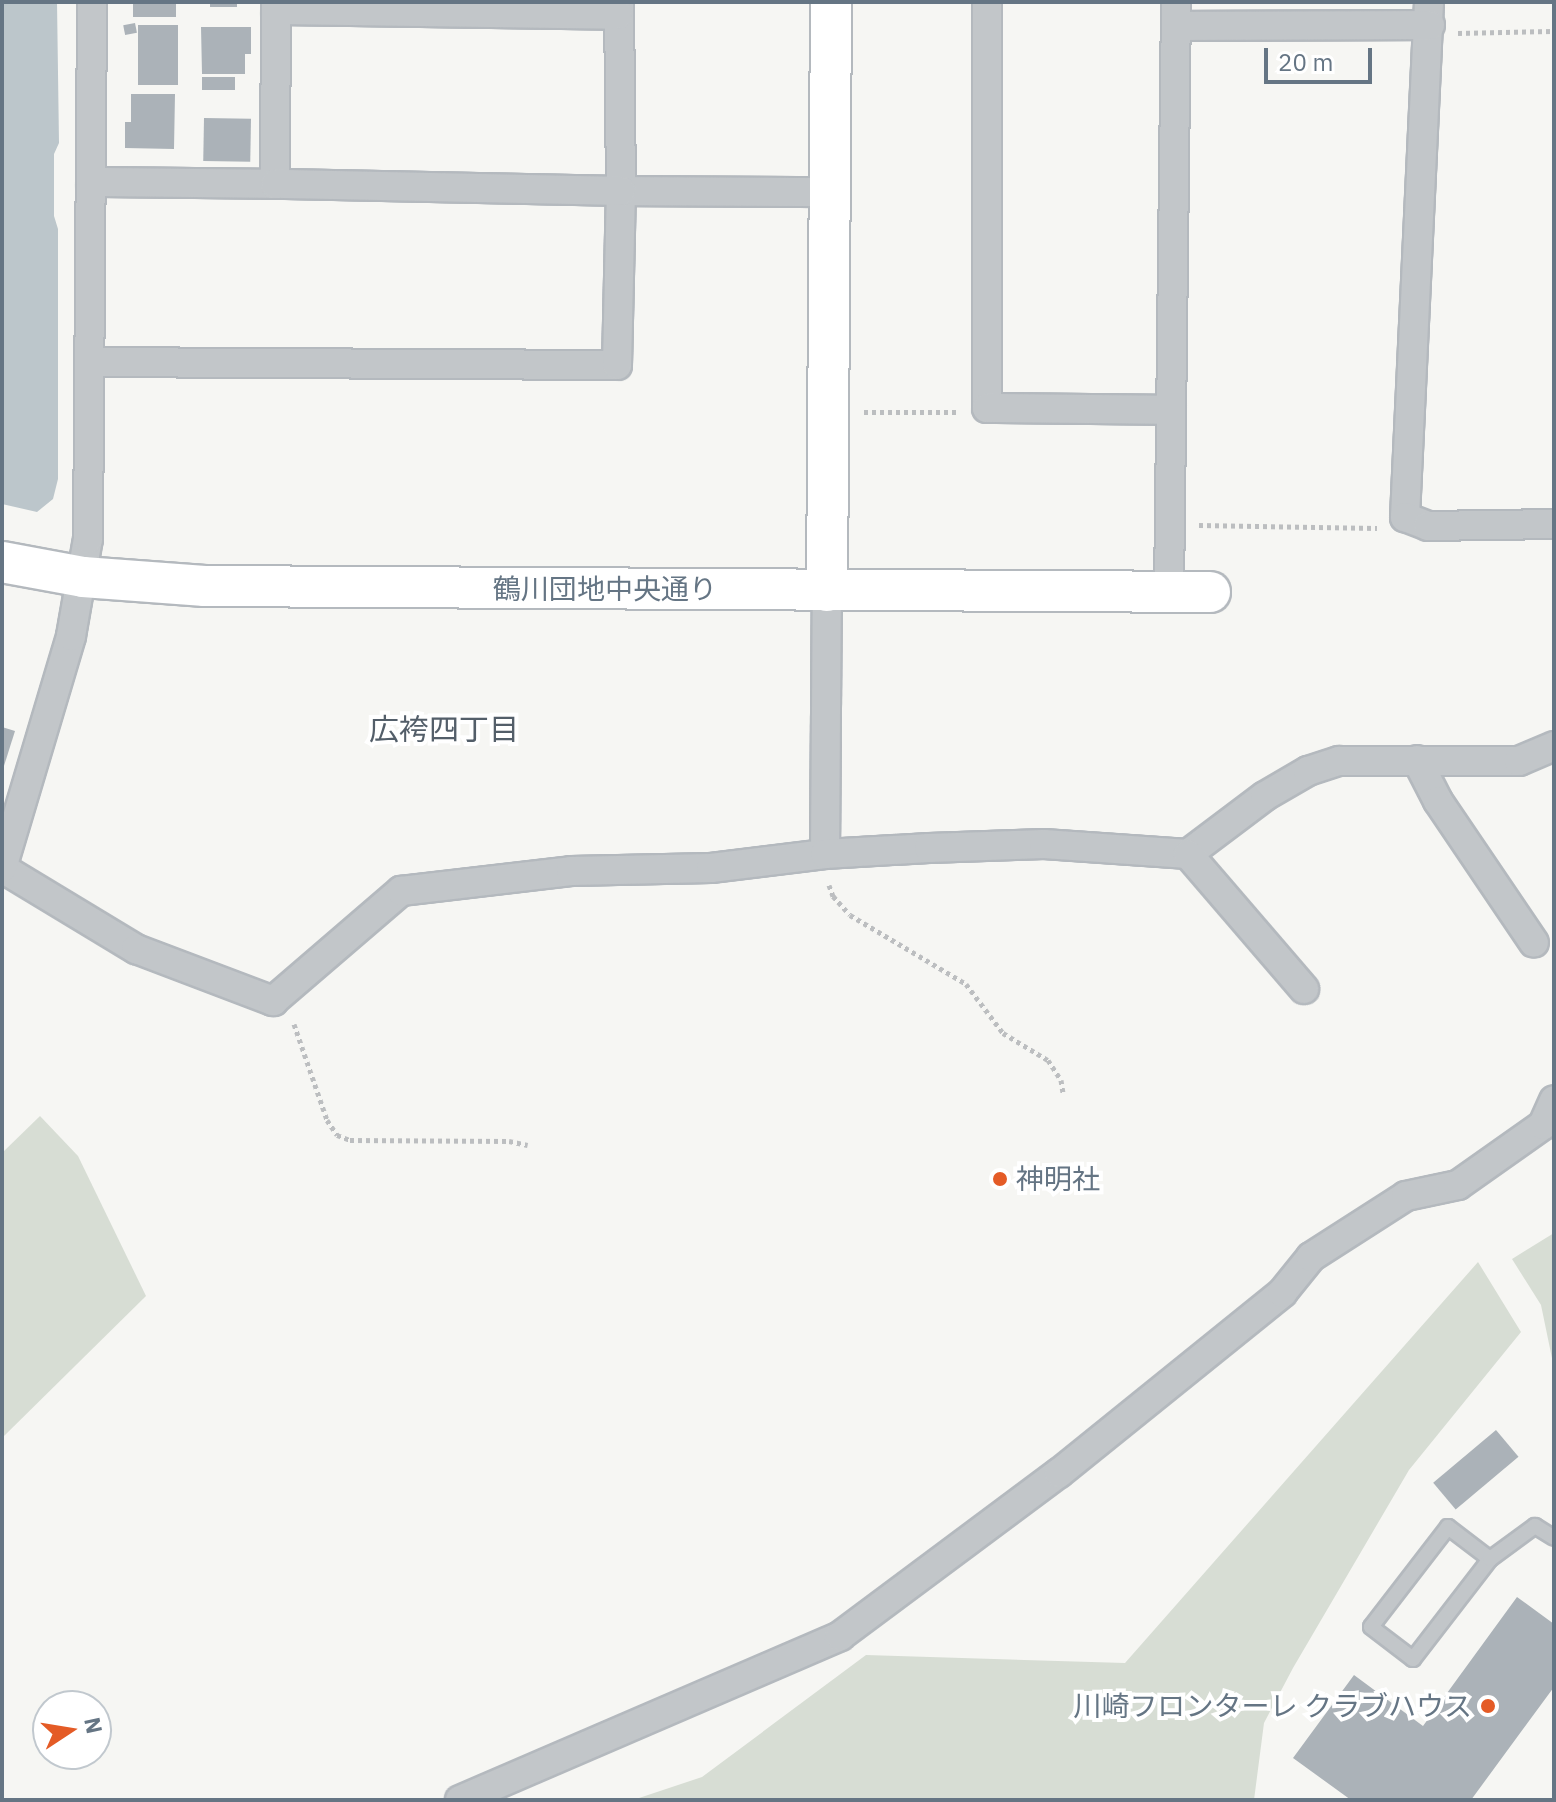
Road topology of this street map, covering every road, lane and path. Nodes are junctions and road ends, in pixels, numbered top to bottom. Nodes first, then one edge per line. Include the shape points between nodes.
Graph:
1 (92, 2) edge
2 (831, 2) edge
3 (987, 2) edge
4 (276, 6) edge
5 (452, 6) edge
6 (619, 8) edge
7 (1176, 14) edge
8 (1436, 20) edge
9 (1554, 31) edge
10 (91, 182) junction
11 (275, 184) junction
12 (621, 191) junction
13 (831, 192) junction
14 (89, 362) junction
15 (1171, 410) junction
16 (863, 412) dead end
17 (964, 412) dead end
18 (1554, 524) edge
19 (1207, 525) dead end
20 (1382, 528) dead end
21 (2, 562) edge
22 (83, 577) junction
23 (827, 591) junction
24 (1169, 592) junction
25 (1210, 592) dead end
26 (1554, 746) edge
27 (1417, 760) junction
28 (825, 854) junction
29 (1188, 854) junction
30 (2, 868) edge
31 (1534, 943) dead end
32 (1304, 989) dead end
33 (273, 1001) junction
34 (1063, 1093) dead end
35 (1554, 1100) edge
36 (528, 1145) dead end
37 (1554, 1538) edge
38 (1490, 1559) junction
39 (460, 1800) edge

1 - 10 street
2 - 13 street
3 - 15 street via 987,408
4 - 5 street
4 - 11 street
5 - 6 street
6 - 12 street
7 - 8 street
7 - 15 street
8 - 9 path
8 - 18 street via 1405,517 1428,526
10 - 11 street
10 - 14 street
11 - 12 street
12 - 13 street
12 - 14 street via 617,365
13 - 23 street
14 - 22 street
15 - 24 street
16 - 17 path
19 - 20 path
21 - 22 street, 鶴川団地中央通り
22 - 23 street, 鶴川団地中央通り via 205,586
22 - 30 street via 71,636
23 - 24 street, 鶴川団地中央通り
23 - 28 street
24 - 25 street, 鶴川団地中央通り
26 - 27 street via 1519,761
27 - 29 street via 1339,761 1308,771
27 - 31 street via 1438,801
28 - 29 street via 1044,844
28 - 33 street via 711,868 571,871 401,891
28 - 34 path via 823,869 833,896 850,915 966,984 1003,1033 1048,1060
29 - 32 street
30 - 33 street via 136,949
33 - 36 path via 289,1013 322,1108 337,1135 350,1140
35 - 39 street via 1543,1125 1458,1185 1406,1196 1311,1257 1282,1293 1059,1473 840,1636
37 - 38 lane via 1535,1526
38 - 38 lane via 1413,1659 1371,1627 1448,1527

